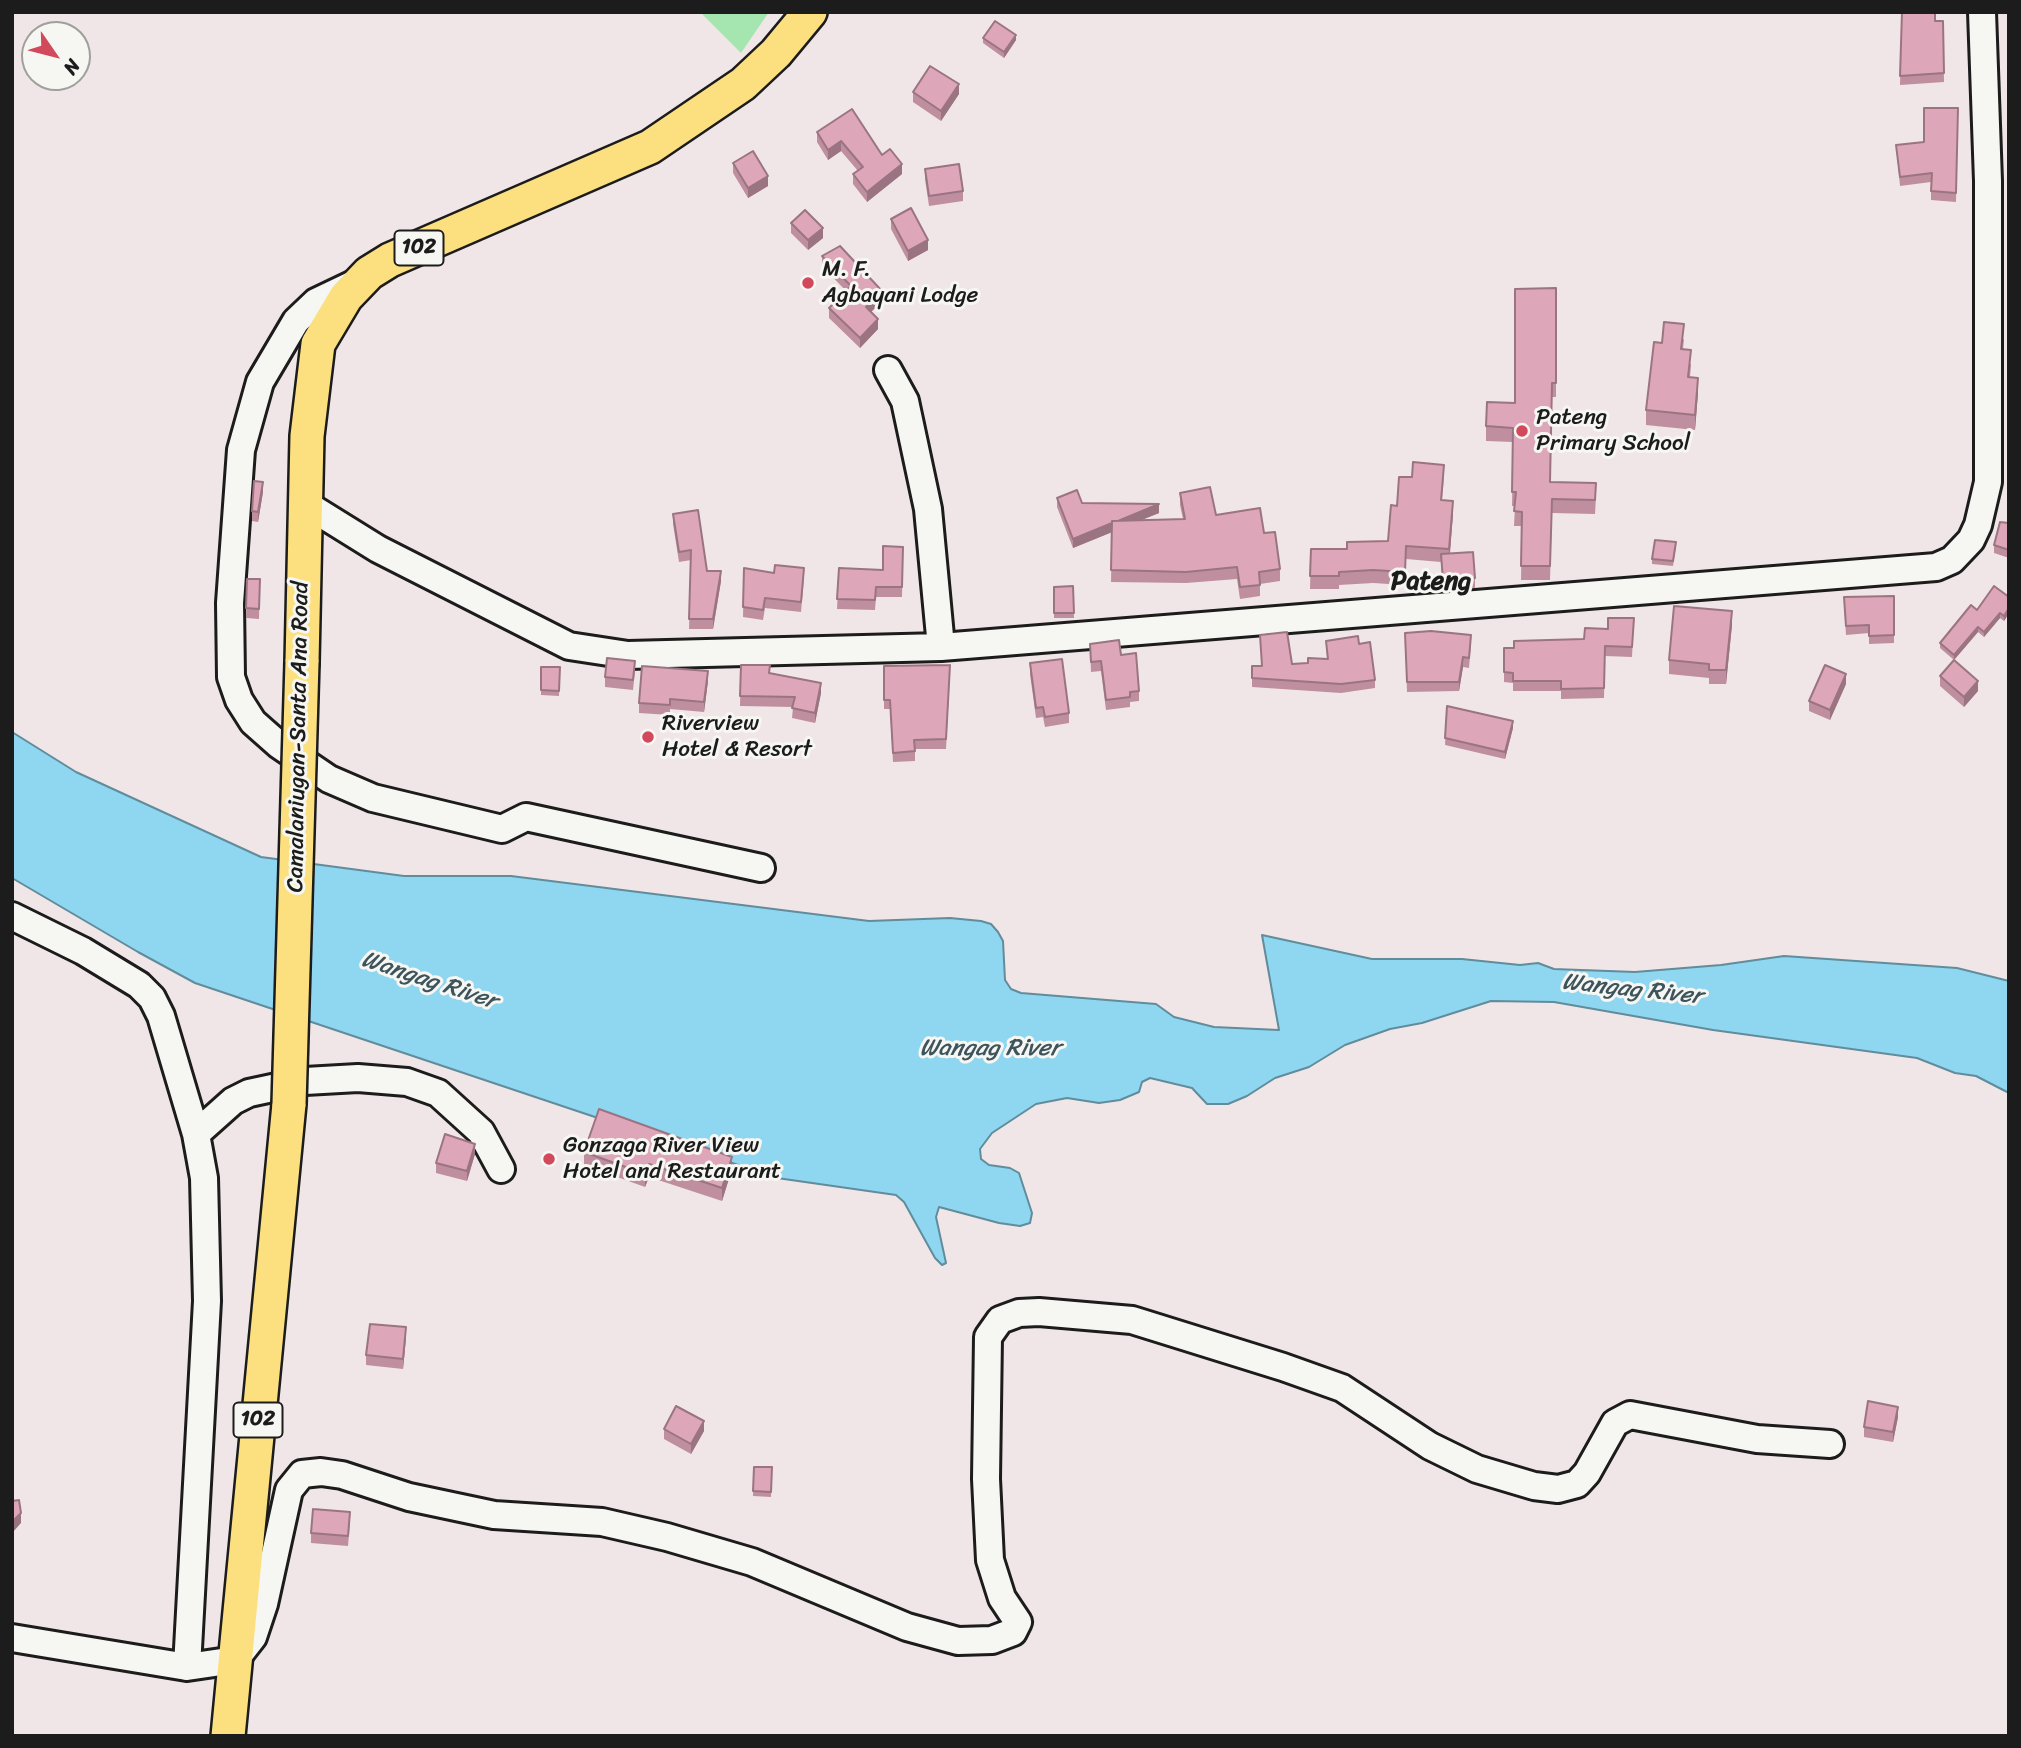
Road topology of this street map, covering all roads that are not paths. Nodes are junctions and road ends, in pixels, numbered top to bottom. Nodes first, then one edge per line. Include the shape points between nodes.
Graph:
1 (810, 12) edge
2 (1983, 12) edge
3 (362, 281) junction
4 (888, 370) dead end
5 (304, 503) junction
6 (940, 647) junction
7 (761, 868) dead end
8 (12, 916) edge
9 (196, 1134) junction
10 (501, 1169) dead end
11 (1829, 1444) dead end
12 (12, 1638) edge
13 (235, 1660) junction
14 (187, 1667) junction
15 (228, 1736) edge

1 - 3 main road, Camalaniugan-Santa Ana Road / 102 via 743,84 650,147 390,260
2 - 6 street via 1988,482 1978,525 1952,561 1936,567
3 - 5 main road, Camalaniugan-Santa Ana Road / 102 via 330,319 318,344
3 - 7 street via 316,302 296,321 260,382 241,450 230,603 231,677 253,722 329,779 373,798 502,828 526,817
4 - 6 street via 905,401 928,509
5 - 6 street via 378,549 536,630 569,646 598,653
5 - 13 main road, Camalaniugan-Santa Ana Road / 102, bridge via 289,1104
8 - 9 street via 83,951 152,998
9 - 10 street via 249,1093 304,1081 358,1078 407,1082 438,1093 481,1132
9 - 14 street via 204,1178 207,1301
11 - 13 street via 1757,1440 1626,1415 1615,1423 1577,1484 1559,1489 1534,1486 1477,1469 1430,1446 1342,1388 1283,1367 1132,1320 1019,1313 1000,1320 988,1337 987,1533 994,1579 1018,1622 1007,1635 958,1641 907,1627 752,1562 667,1537 602,1522 494,1515 409,1497 342,1475 310,1472 296,1478 289,1490 260,1615 253,1637
12 - 14 street
13 - 14 street
13 - 15 main road, Camalaniugan-Santa Ana Road / 102

